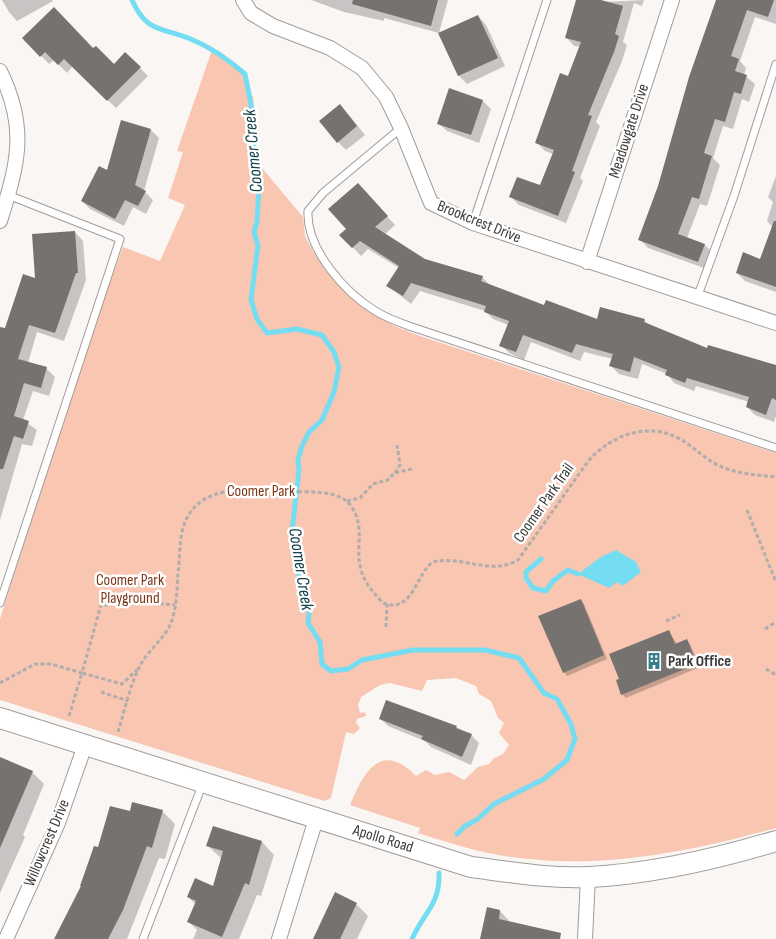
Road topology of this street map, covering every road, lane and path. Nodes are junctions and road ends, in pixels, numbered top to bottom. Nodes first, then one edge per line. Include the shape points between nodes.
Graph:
1 (243, 0) edge
2 (547, 0) edge
3 (672, 0) edge
4 (776, 64) edge
5 (0, 71) edge
6 (402, 128) junction
7 (8, 196) junction
8 (0, 221) edge
9 (473, 223) junction
10 (587, 262) junction
11 (697, 298) junction
12 (776, 323) edge
13 (397, 445) dead end
14 (776, 448) edge
15 (412, 470) dead end
16 (394, 473) junction
17 (776, 478) edge
18 (347, 501) junction
19 (747, 510) dead end
20 (776, 582) edge
21 (0, 603) edge
22 (153, 603) dead end
23 (387, 604) junction
24 (108, 605) dead end
25 (174, 605) junction
26 (680, 615) dead end
27 (666, 621) dead end
28 (776, 622) edge
29 (386, 627) dead end
30 (765, 629) dead end
31 (139, 668) junction
32 (766, 669) dead end
33 (82, 673) junction
34 (776, 675) edge
35 (0, 683) edge
36 (101, 692) dead end
37 (128, 701) junction
38 (69, 716) dead end
39 (0, 718) edge
40 (118, 732) dead end
41 (85, 745) junction
42 (203, 783) junction
43 (316, 819) junction
44 (776, 841) edge
45 (588, 877) junction
46 (6, 939) edge
47 (143, 939) edge
48 (279, 939) edge
49 (585, 939) edge

1 - 6 street, Brookcrest Drive via 251,13 273,26 330,48 362,68 386,97
2 - 9 lane
3 - 10 street, Meadowgate Drive
4 - 11 lane
5 - 7 street via 10,91 19,131 14,179
6 - 9 street, Brookcrest Drive via 431,203
6 - 14 lane via 323,193 308,211 310,232 318,253 365,304 408,326
7 - 8 street
7 - 21 lane via 120,239
9 - 10 street, Brookcrest Drive
10 - 11 street, Brookcrest Drive
11 - 12 street, Brookcrest Drive
13 - 16 path via 400,465
15 - 16 path
16 - 18 path via 388,480 373,484 360,498
17 - 23 path, Coomer Park Trail via 717,465 664,432 622,436 589,460 518,560 488,567 433,562 407,599
18 - 23 path via 356,513 361,572 368,587
18 - 25 path via 324,494 250,488 225,491 210,498 191,513 182,531
19 - 20 path
22 - 25 path
23 - 29 path
24 - 33 path via 102,605
25 - 31 path via 168,629
26 - 27 path
28 - 30 path
31 - 33 path via 122,684
31 - 37 path
32 - 34 path
33 - 35 path via 51,664 36,664
33 - 38 path
36 - 37 path
37 - 40 path
39 - 41 street, Apollo Road
41 - 42 street, Apollo Road
41 - 46 street, Willowcrest Drive via 58,823
42 - 43 street, Apollo Road
42 - 47 lane
43 - 45 street, Apollo Road via 471,867
43 - 48 street
44 - 45 street, Apollo Road via 729,856 620,875
45 - 49 street

